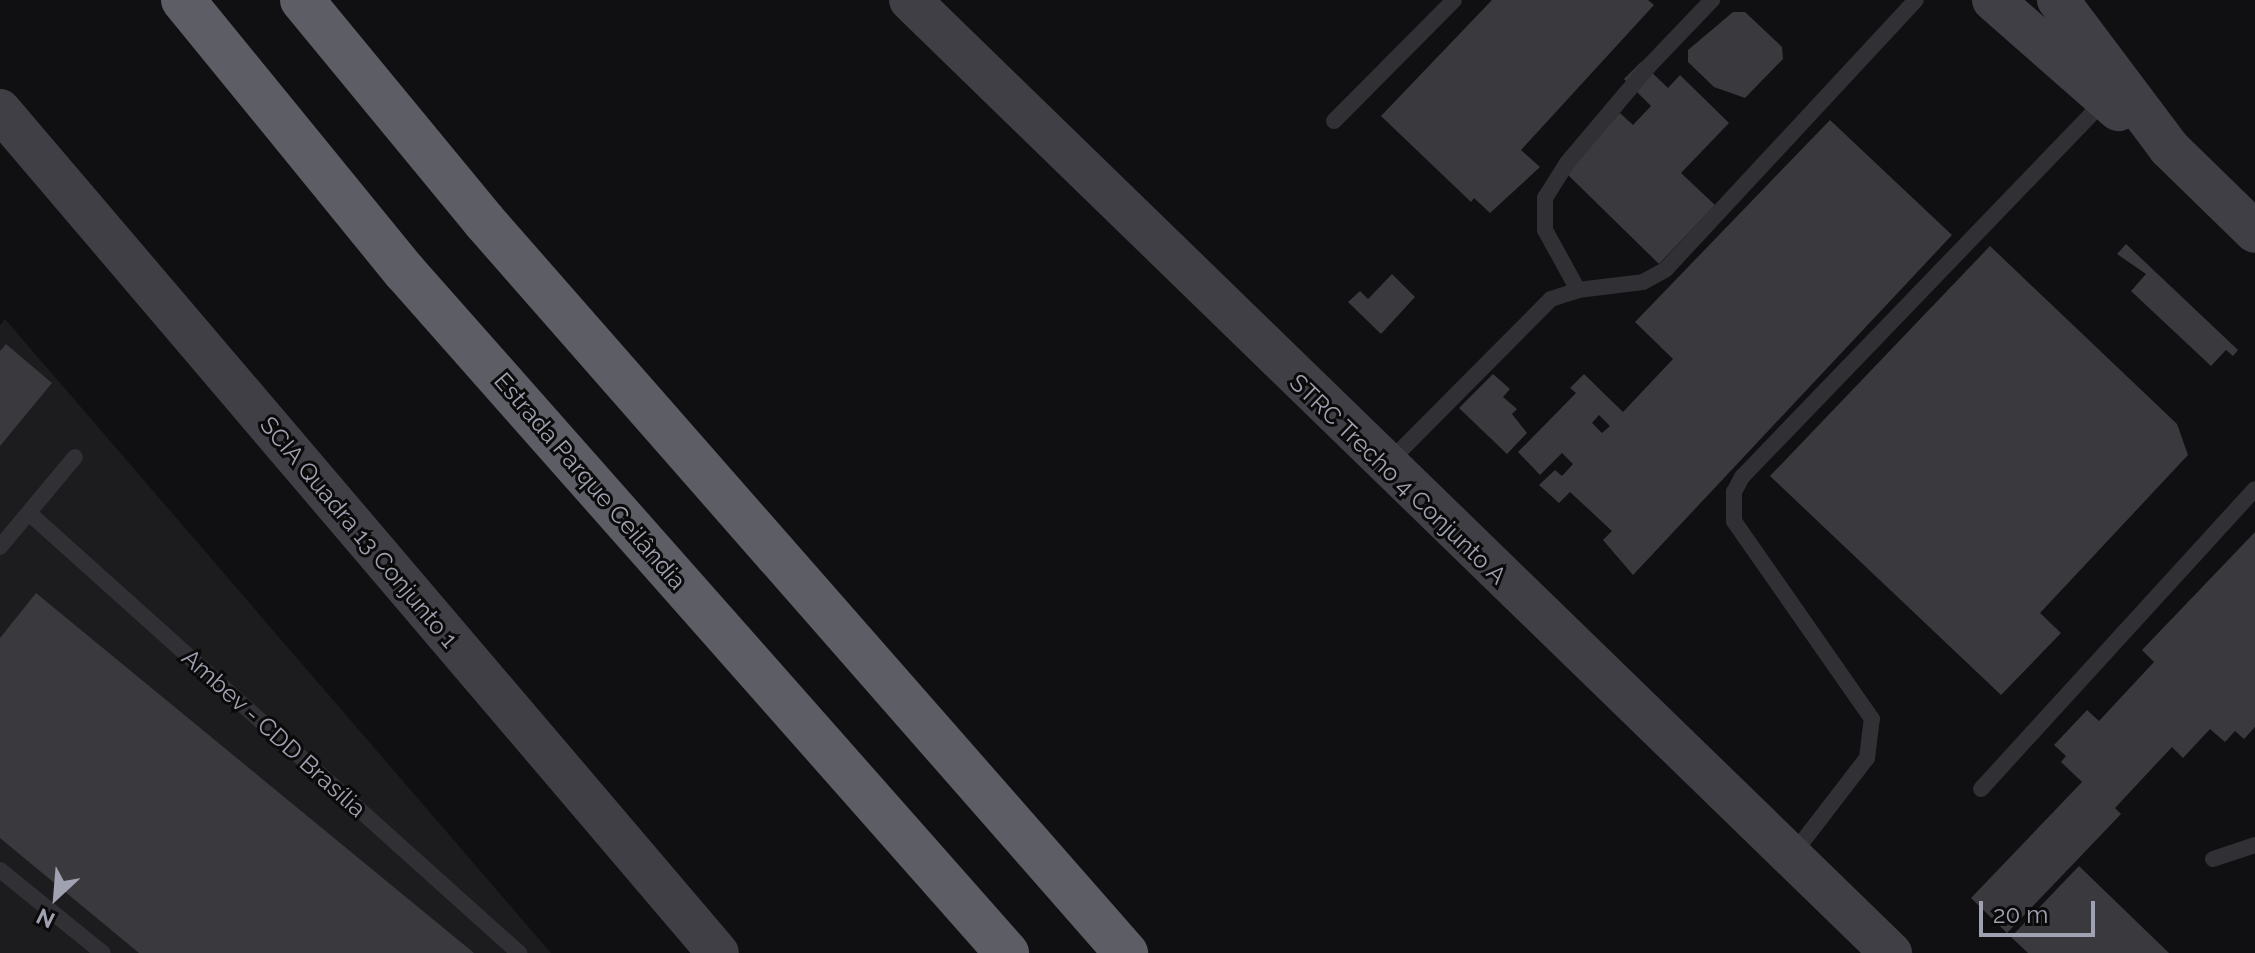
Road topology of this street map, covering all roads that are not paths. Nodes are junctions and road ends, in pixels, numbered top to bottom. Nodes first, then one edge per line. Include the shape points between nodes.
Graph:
1 (183, 0) edge
2 (302, 0) edge
3 (910, 0) edge
4 (1454, 0) edge
5 (1712, 0) edge
6 (1916, 0) edge
7 (1993, 0) edge
8 (2058, 0) edge
9 (2112, 92) junction
10 (0, 110) edge
11 (1334, 121) dead end
12 (2255, 232) edge
13 (1578, 290) junction
14 (75, 457) dead end
15 (1384, 466) junction
16 (2255, 489) edge
17 (29, 513) junction
18 (0, 547) edge
19 (1981, 789) dead end
20 (2255, 845) edge
21 (1791, 857) junction
22 (2213, 859) dead end
23 (0, 870) edge
24 (103, 953) edge
25 (519, 953) edge
26 (718, 953) edge
27 (1007, 953) edge
28 (1126, 953) edge
29 (1891, 953) edge

1 - 27 highway, Estrada Parque Ceilândia via 405,272
2 - 28 highway via 484,221
3 - 15 street, STRC Trecho 4 Conjunto A
4 - 11 lane
5 - 13 lane via 1567,163 1545,198 1545,230
6 - 13 lane via 1666,269 1643,282
7 - 9 street
8 - 9 street
9 - 12 street
9 - 21 lane via 1742,477 1734,492 1734,521 1872,719 1867,758
10 - 26 street, SCIA Quadra 13 Conjunto 1
13 - 15 lane via 1551,299
14 - 17 lane
15 - 21 street, STRC Trecho 4 Conjunto A
16 - 19 lane
17 - 18 lane
17 - 25 lane, Ambev - CDD Brasília
20 - 22 lane
21 - 29 street, STRC Trecho 4 Conjunto A
23 - 24 lane

